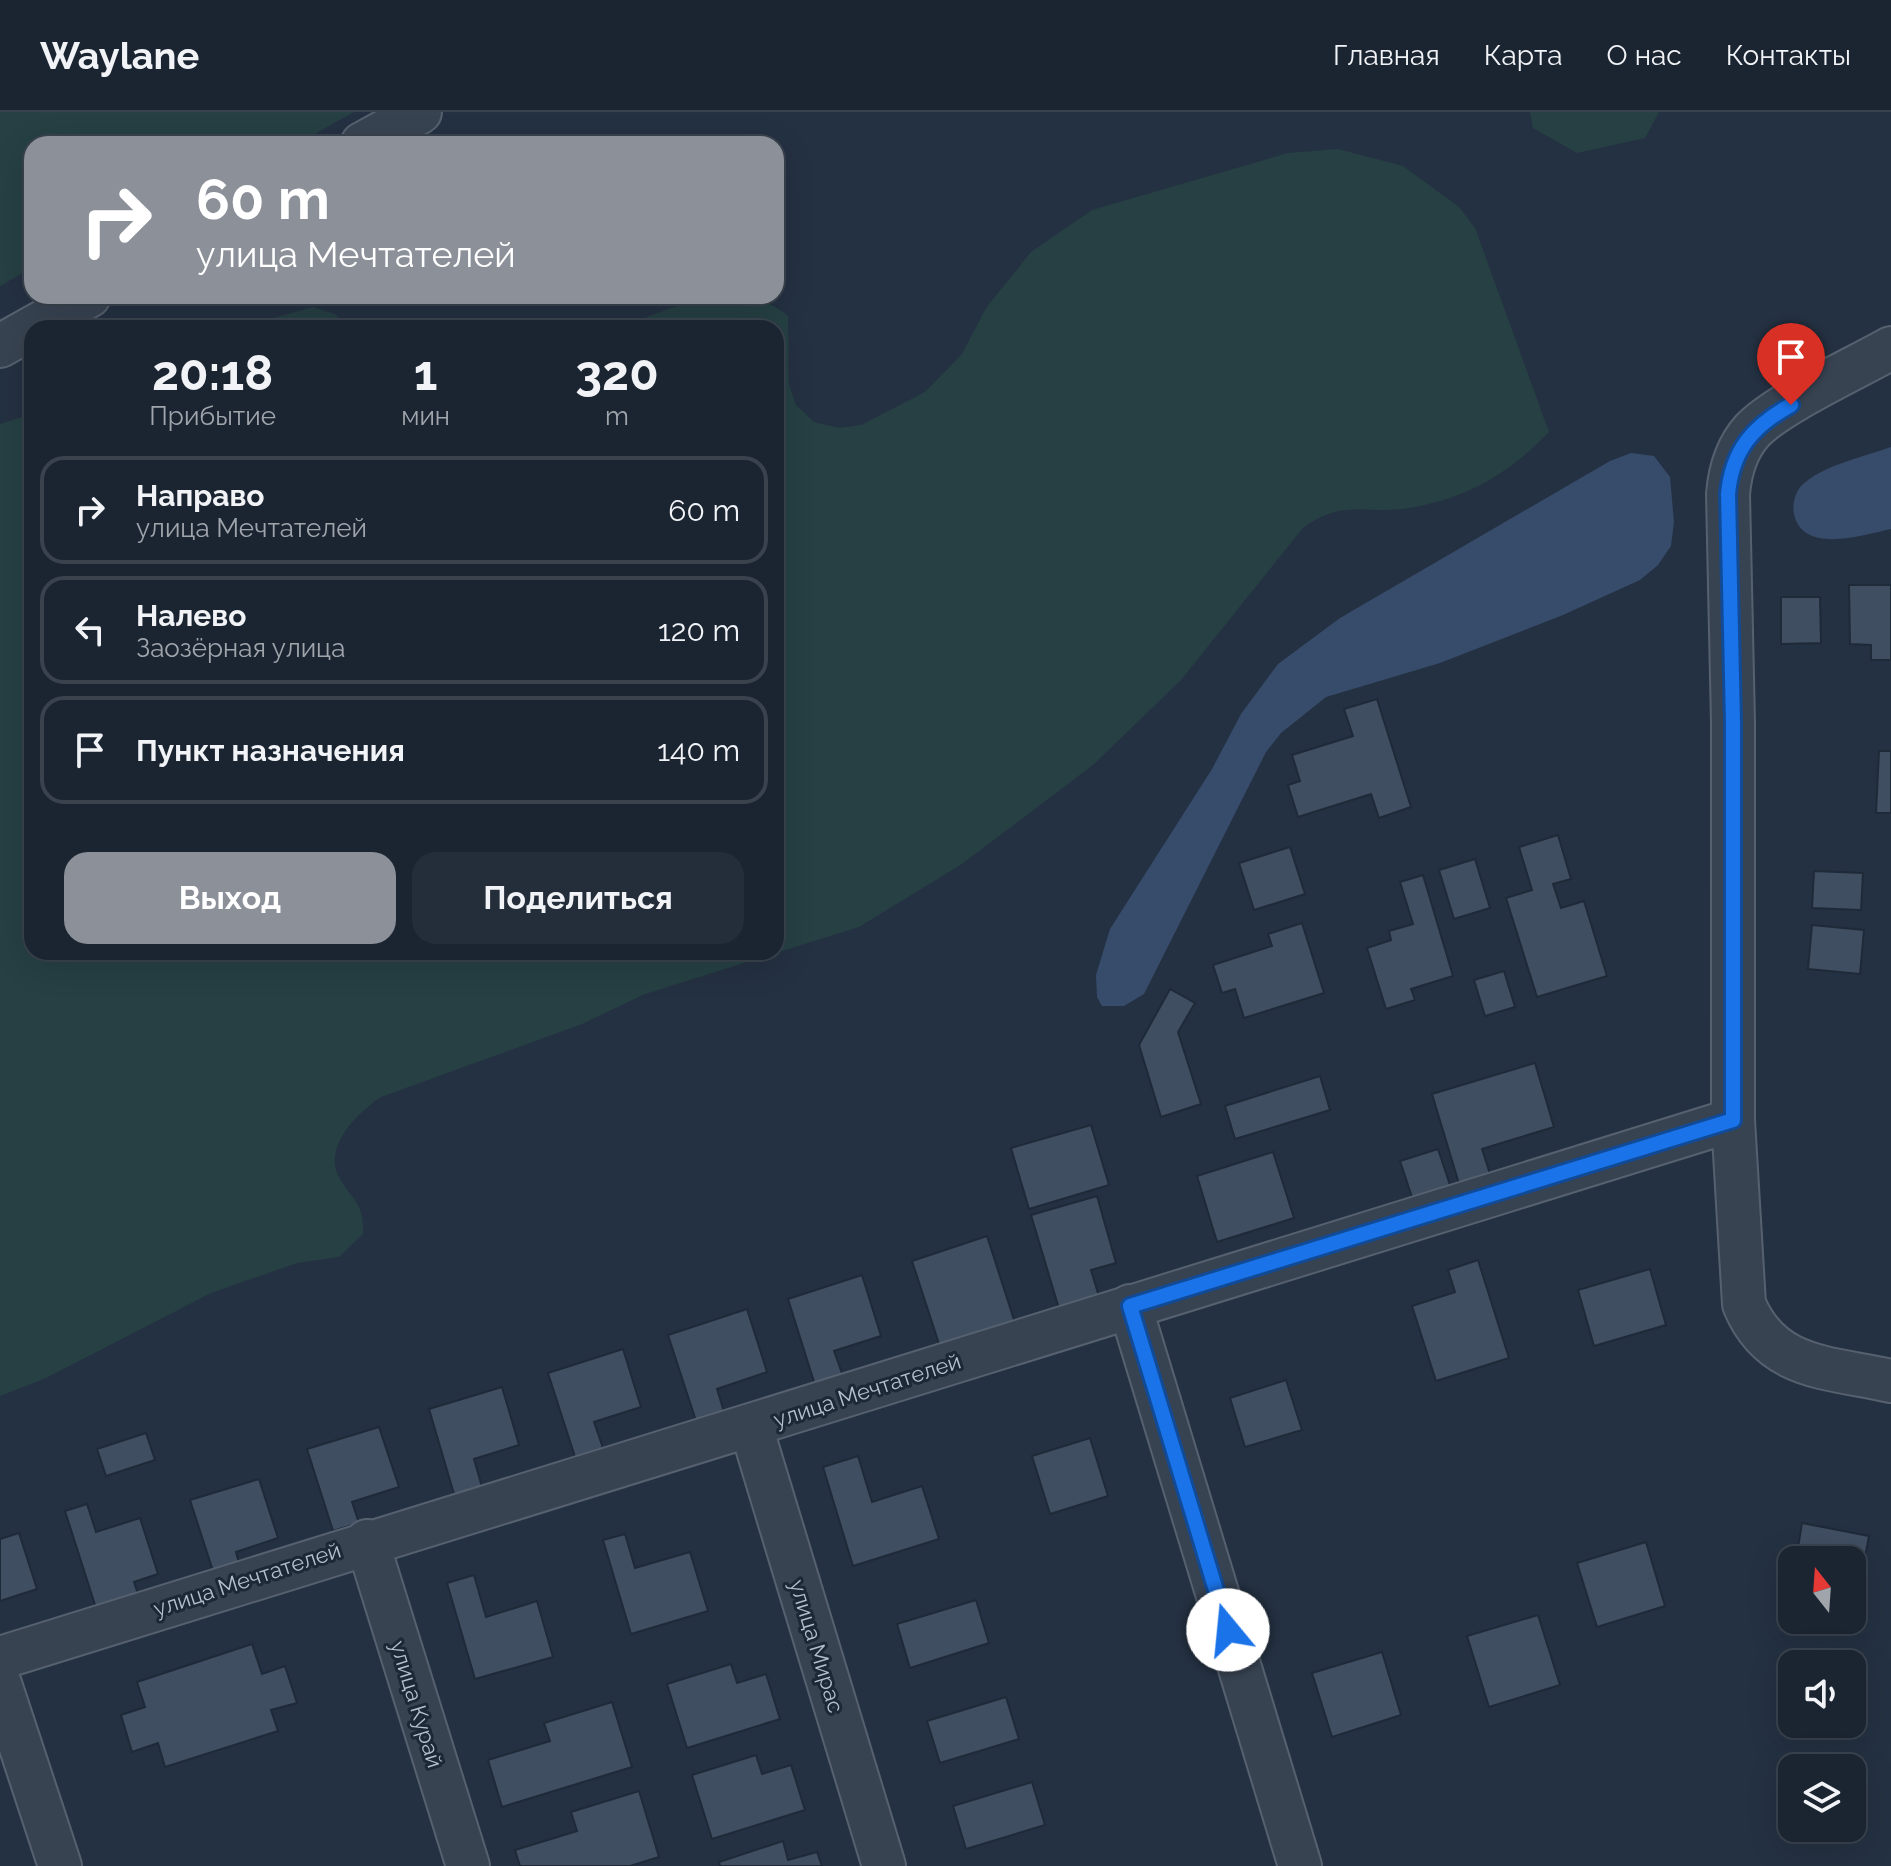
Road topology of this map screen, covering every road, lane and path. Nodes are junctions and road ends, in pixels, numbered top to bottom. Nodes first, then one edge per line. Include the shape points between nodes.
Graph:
1 (420, 112) edge
2 (376, 136) edge
3 (75, 304) edge
4 (46, 320) edge
5 (24, 333) edge
6 (0, 346) edge
7 (1891, 348) edge
8 (1733, 1120) junction
9 (1130, 1306) junction
10 (1891, 1381) edge
11 (751, 1427) junction
12 (367, 1541) junction
13 (0, 1658) edge
14 (0, 1684) edge
15 (60, 1866) edge
16 (468, 1866) edge
17 (884, 1866) edge
18 (1300, 1866) edge

1 - 2 street
3 - 4 street
5 - 6 street
7 - 8 street via 1766,419 1739,449 1730,471
8 - 9 street, улица Мечтателей
8 - 10 street via 1744,1304 1755,1330 1785,1355
9 - 11 street, улица Мечтателей
9 - 18 street
11 - 12 street, улица Мечтателей
11 - 17 street, улица Мирас
12 - 13 street, улица Мечтателей
12 - 16 street, улица Курай
14 - 15 street

